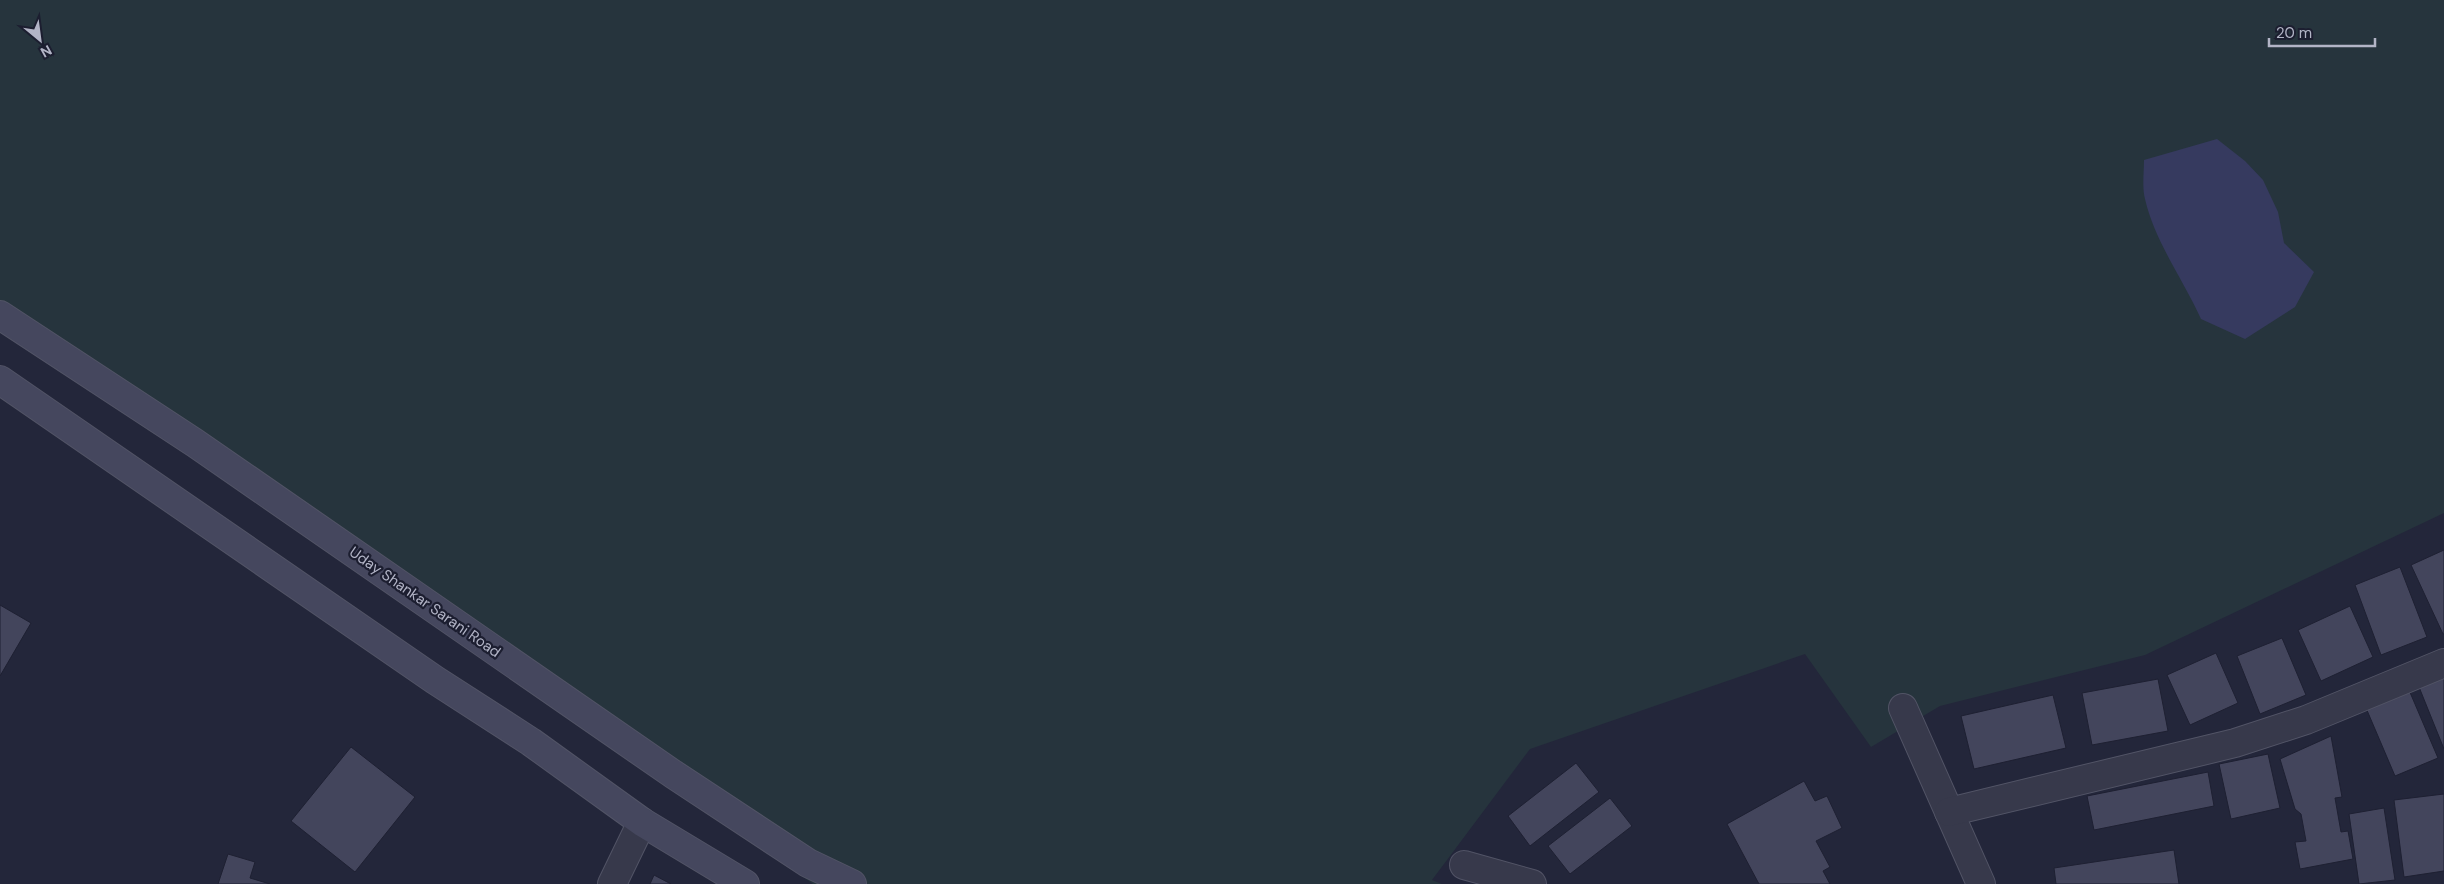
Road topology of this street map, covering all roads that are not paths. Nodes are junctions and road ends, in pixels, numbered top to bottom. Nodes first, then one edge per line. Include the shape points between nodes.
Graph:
1 (0, 316) edge
2 (0, 380) edge
3 (2444, 663) edge
4 (1903, 708) dead end
5 (1949, 812) junction
6 (642, 822) junction
7 (1464, 865) dead end
8 (612, 884) edge
9 (745, 884) edge
10 (852, 884) edge
11 (1532, 884) edge
12 (1981, 884) edge

1 - 10 street, Uday Shankar Sarani Road via 195,443 673,774 808,863
2 - 6 street via 435,680 531,742
3 - 5 street via 2306,720 2235,743
4 - 5 street
5 - 12 street
6 - 8 street
6 - 9 street
7 - 11 street

